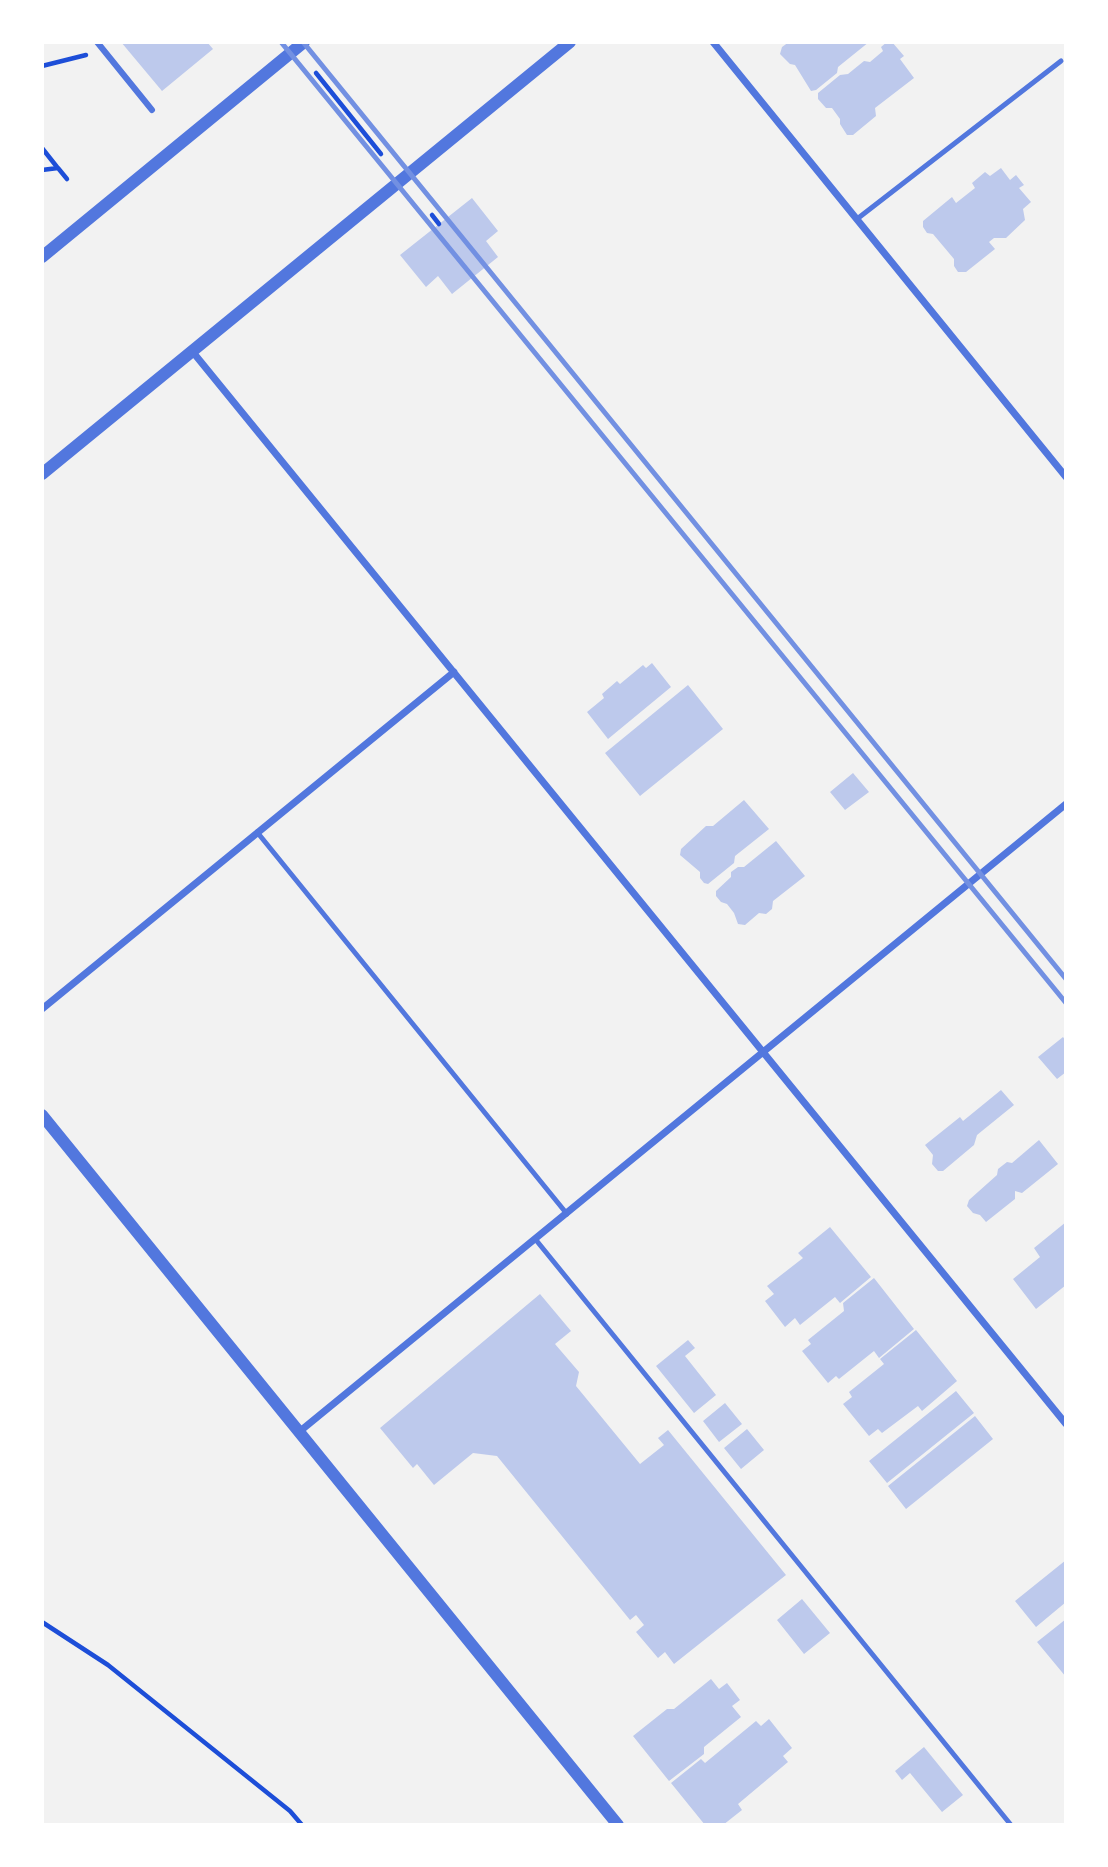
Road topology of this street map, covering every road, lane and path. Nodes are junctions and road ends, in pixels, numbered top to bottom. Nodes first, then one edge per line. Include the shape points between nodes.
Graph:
1 (97, 42) edge
2 (304, 42) edge
3 (570, 42) edge
4 (713, 42) edge
5 (104, 50) junction
6 (1061, 61) dead end
7 (42, 66) edge
8 (316, 73) dead end
9 (152, 110) dead end
10 (42, 148) edge
11 (382, 154) dead end
12 (58, 168) junction
13 (42, 170) edge
14 (67, 179) dead end
15 (432, 215) dead end
16 (857, 219) junction
17 (439, 224) dead end
18 (42, 257) edge
19 (192, 351) junction
20 (42, 474) edge
21 (1066, 477) edge
22 (454, 672) junction
23 (1066, 804) edge
24 (257, 832) junction
25 (42, 1009) edge
26 (764, 1052) junction
27 (42, 1115) edge
28 (568, 1214) junction
29 (536, 1240) junction
30 (1066, 1424) edge
31 (299, 1432) junction
32 (42, 1622) edge
33 (302, 1825) edge
34 (618, 1825) edge
35 (1010, 1825) edge

1 - 5 street
2 - 18 street
3 - 19 street
4 - 16 street
5 - 7 path
5 - 9 street
6 - 16 lane
8 - 11 path
10 - 12 path
12 - 13 path
12 - 14 path
15 - 17 path
16 - 21 street
19 - 20 street
19 - 22 street
22 - 24 street
22 - 26 street
23 - 26 street
24 - 25 street
24 - 28 lane
26 - 28 street
26 - 30 street
27 - 31 street
28 - 29 street
29 - 31 street
29 - 35 lane
31 - 34 street
32 - 33 path via 108,1665

